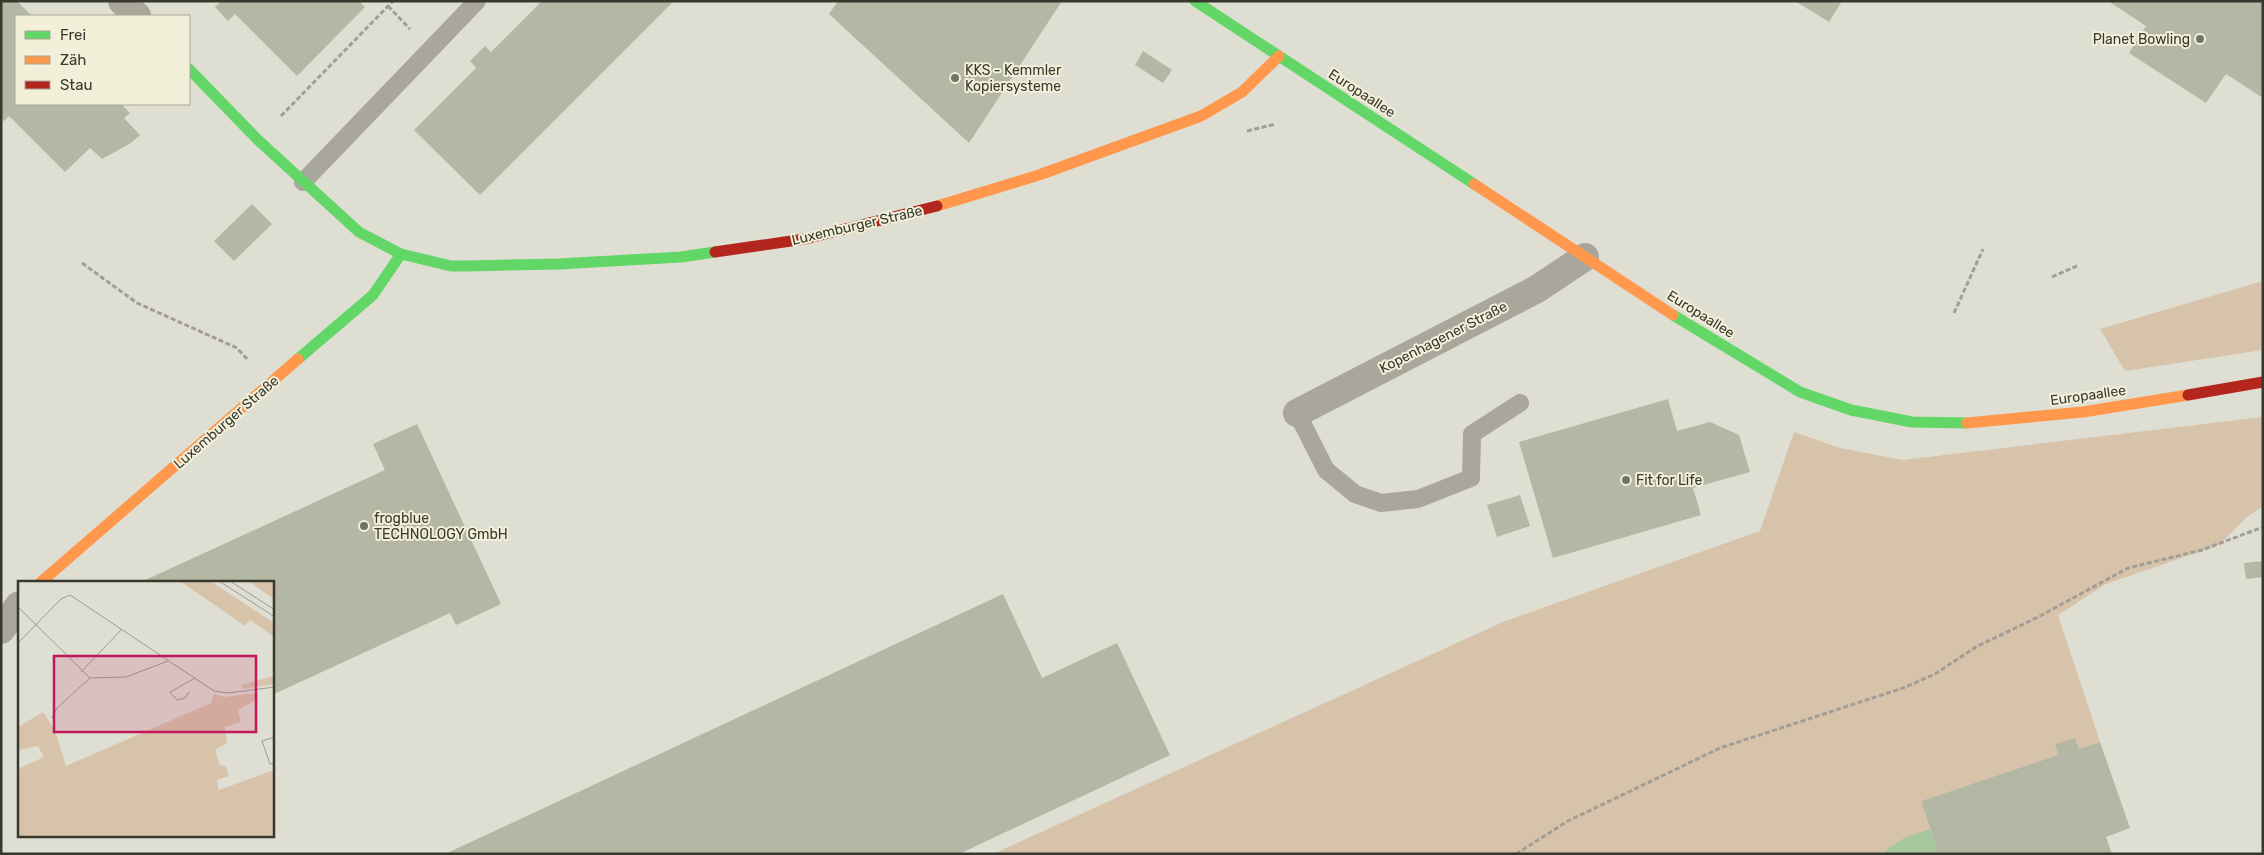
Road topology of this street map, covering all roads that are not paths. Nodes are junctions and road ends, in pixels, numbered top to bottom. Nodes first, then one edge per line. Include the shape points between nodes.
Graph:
1 (122, 1) edge
2 (477, 1) edge
3 (1195, 1) edge
4 (136, 15) edge
5 (1279, 56) junction
6 (190, 70) edge
7 (303, 182) junction
8 (401, 254) junction
9 (1585, 257) junction
10 (2263, 382) edge
11 (1520, 403) dead end
12 (1297, 413) joint
13 (42, 581) edge
14 (18, 606) edge
15 (1, 630) edge

1 - 4 street
2 - 7 lane
3 - 5 street, Europaallee
5 - 8 street, Luxemburger Straße via 1242,92 1200,116 1040,176 908,215 805,239 681,257 559,264 451,266
5 - 9 street, Europaallee
6 - 7 street, Luxemburger Straße
7 - 8 street, Luxemburger Straße via 359,232
8 - 13 street, Luxemburger Straße via 373,295
9 - 10 street, Europaallee via 1694,329 1800,392 1851,410 1912,422 1956,424 2083,412
9 - 12 street, Kopenhagener Straße via 1537,289
11 - 12 lane via 1472,434 1471,478 1418,499 1381,503 1355,494 1326,470
14 - 15 street

